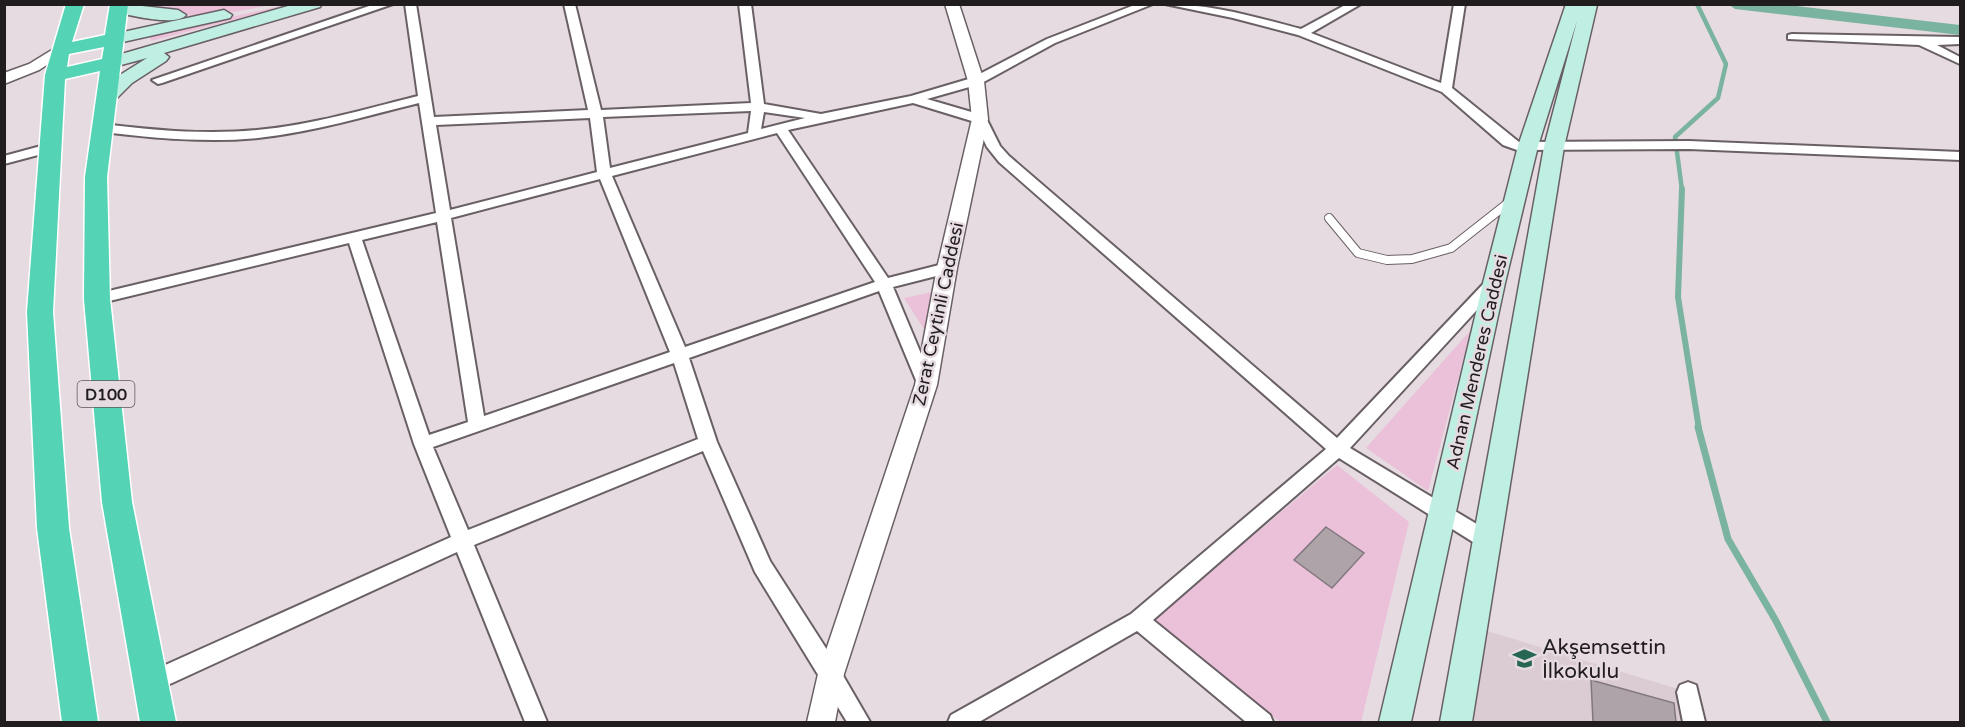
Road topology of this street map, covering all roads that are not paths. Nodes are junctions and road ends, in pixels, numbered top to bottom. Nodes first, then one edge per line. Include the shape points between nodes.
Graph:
1 (75, 4) edge
2 (270, 4) edge
3 (314, 4) edge
4 (388, 4) edge
5 (410, 4) edge
6 (569, 4) edge
7 (745, 4) edge
8 (952, 4) edge
9 (1148, 4) edge
10 (1170, 4) edge
11 (1356, 4) edge
12 (1460, 4) edge
13 (1574, 4) edge
14 (1589, 4) edge
15 (119, 6) edge
16 (235, 20) junction
17 (1302, 33) junction
18 (1792, 37) dead end
19 (1960, 40) edge
20 (1920, 42) junction
21 (112, 51) junction
22 (1960, 61) edge
23 (58, 63) junction
24 (4, 79) edge
25 (158, 80) dead end
26 (976, 81) junction
27 (4, 88) edge
28 (1446, 88) junction
29 (425, 98) junction
30 (106, 99) junction
31 (913, 99) junction
32 (758, 107) junction
33 (596, 116) junction
34 (825, 117) junction
35 (980, 119) junction
36 (428, 121) junction
37 (102, 128) junction
38 (781, 129) junction
39 (754, 135) junction
40 (1528, 146) junction
41 (52, 147) junction
42 (1554, 147) junction
43 (1960, 156) edge
44 (4, 160) edge
45 (604, 173) junction
46 (1515, 199) junction
47 (442, 216) junction
48 (1329, 218) dead end
49 (354, 237) junction
50 (947, 268) junction
51 (1494, 283) junction
52 (884, 284) junction
53 (97, 299) junction
54 (679, 353) junction
55 (926, 385) junction
56 (477, 424) junction
57 (708, 442) junction
58 (423, 444) junction
59 (1338, 449) junction
60 (1443, 514) junction
61 (462, 541) junction
62 (1488, 541) junction
63 (1138, 621) junction
64 (831, 674) junction
65 (151, 682) junction
66 (1688, 692) dead end
67 (80, 723) edge
68 (158, 723) edge
69 (536, 723) edge
70 (821, 723) edge
71 (859, 723) edge
72 (959, 723) edge
73 (1262, 723) edge
74 (1395, 723) edge
75 (1456, 723) edge
76 (1694, 723) edge

1 - 23 highway
2 - 16 main road
3 - 16 main road
4 - 25 street
5 - 29 street
6 - 33 street
7 - 32 street
8 - 26 street, Zerat Ceytinli Caddesi
9 - 26 street via 1051,41
10 - 17 street
11 - 17 street
12 - 28 street
13 - 40 main road, Adnan Menderes Caddesi
14 - 42 main road, Adnan Menderes Caddesi
15 - 16 main road via 152,15
15 - 21 highway, D100
16 - 21 main road
16 - 21 main road
16 - 30 main road via 158,58
17 - 28 street
18 - 20 street
19 - 20 street
20 - 22 street
21 - 23 highway
21 - 30 highway, D100
23 - 24 street
23 - 27 street
23 - 41 highway
26 - 31 street
26 - 35 street, Zerat Ceytinli Caddesi
28 - 40 street via 1508,142
29 - 36 street
29 - 37 street via 258,134 214,136
30 - 37 highway, D100
31 - 34 street
31 - 35 street
32 - 33 street
32 - 34 street
32 - 39 street
33 - 36 street
33 - 45 street
34 - 38 street
35 - 50 street, Zerat Ceytinli Caddesi
35 - 59 street via 1004,159
36 - 47 street
37 - 53 highway, D100 via 96,177
38 - 39 street
38 - 52 street
39 - 45 street
40 - 42 street
40 - 46 main road, Adnan Menderes Caddesi
41 - 44 street
41 - 67 highway via 40,312 52,528
42 - 43 street via 1689,145
42 - 62 main road, Adnan Menderes Caddesi
45 - 47 street
45 - 54 street
46 - 48 lane via 1507,201 1451,248 1412,259 1363,256 1349,246
46 - 51 main road, Adnan Menderes Caddesi
47 - 49 street
47 - 56 street
49 - 53 street
49 - 58 street
50 - 52 street
50 - 55 street, Zerat Ceytinli Caddesi
51 - 59 street
51 - 60 main road, Adnan Menderes Caddesi
52 - 54 street
52 - 55 street
53 - 65 highway, D100 via 117,502
54 - 56 street
54 - 57 street
55 - 64 street, Zerat Ceytinli Caddesi
56 - 58 street
57 - 61 street
57 - 64 street via 762,566
58 - 61 street
59 - 60 street
59 - 63 street
60 - 62 street
60 - 74 main road, Adnan Menderes Caddesi
61 - 65 street
61 - 69 street
62 - 75 main road, Adnan Menderes Caddesi
63 - 72 street
63 - 73 street
64 - 70 street, Zerat Ceytinli Caddesi
64 - 71 street
65 - 68 highway, D100
66 - 76 street

